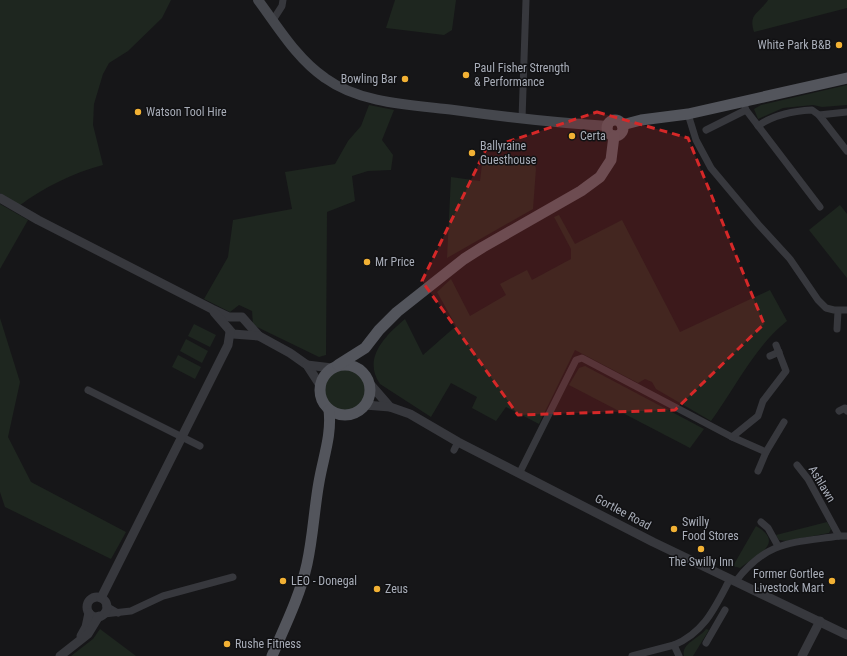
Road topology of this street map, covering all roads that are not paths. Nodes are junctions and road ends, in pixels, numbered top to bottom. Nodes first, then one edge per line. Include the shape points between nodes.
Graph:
1 (258, 0) edge
2 (283, 0) edge
3 (526, 0) edge
4 (273, 20) junction
5 (847, 78) edge
6 (744, 106) junction
7 (847, 112) edge
8 (688, 114) junction
9 (819, 115) junction
10 (522, 119) junction
11 (758, 126) junction
12 (706, 130) dead end
13 (611, 131) junction
14 (847, 151) edge
15 (0, 198) edge
16 (820, 207) dead end
17 (212, 309) junction
18 (847, 310) edge
19 (838, 311) junction
20 (233, 317) junction
21 (248, 324) junction
22 (837, 329) dead end
23 (229, 330) junction
24 (242, 334) junction
25 (259, 336) junction
26 (228, 345) junction
27 (366, 348) junction
28 (770, 356) dead end
29 (307, 365) junction
30 (335, 367) junction
31 (363, 372) junction
32 (370, 384) junction
33 (320, 385) junction
34 (88, 390) dead end
35 (366, 405) junction
36 (390, 407) junction
37 (329, 410) junction
38 (349, 415) junction
39 (780, 423) dead end
40 (330, 434) junction
41 (181, 437) junction
42 (732, 438) junction
43 (458, 442) junction
44 (200, 446) dead end
45 (454, 450) dead end
46 (766, 452) junction
47 (797, 465) dead end
48 (758, 471) dead end
49 (520, 472) junction
50 (760, 522) dead end
51 (839, 536) junction
52 (847, 536) edge
53 (778, 546) junction
54 (233, 577) dead end
55 (733, 580) junction
56 (102, 609) junction
57 (725, 610) dead end
58 (88, 612) junction
59 (820, 621) junction
60 (704, 624) junction
61 (714, 628) junction
62 (847, 635) edge
63 (77, 642) junction
64 (706, 643) dead end
65 (674, 644) junction
66 (60, 656) edge
67 (272, 656) edge
68 (632, 656) edge
69 (679, 656) edge
70 (802, 656) edge

1 - 4 main road
2 - 4 street via 278,15
3 - 10 street
4 - 10 main road via 310,66 325,78 351,92 393,102
5 - 6 main road
6 - 8 main road
6 - 11 street
6 - 12 street
7 - 9 street
8 - 13 main road via 622,125 616,121 611,122
8 - 19 street via 696,140 712,168 790,259 818,300 826,308
9 - 11 street via 812,110 789,114
9 - 14 street
10 - 13 main road
11 - 16 street
13 - 27 main road via 611,160 600,177 581,191 464,259 398,312 379,330
15 - 17 street
17 - 20 street
17 - 23 street
18 - 19 street
19 - 22 street
20 - 21 street via 242,317
20 - 23 street via 229,322
21 - 24 street
21 - 25 street
23 - 24 street via 235,335
23 - 26 street
24 - 25 street
24 - 26 street
25 - 29 street
26 - 41 street
27 - 30 main road
27 - 31 main road
28 - 42 street via 777,349 786,371 763,401 758,416
29 - 30 street
29 - 33 street
30 - 31 main road via 352,366
30 - 33 main road via 322,378
31 - 32 main road
32 - 35 main road
32 - 36 street, Gortlee Road
33 - 37 main road via 321,399
34 - 41 street
35 - 36 street, Gortlee Road
35 - 38 main road
36 - 43 street, Gortlee Road via 410,414
37 - 38 main road
37 - 40 main road
38 - 40 main road
39 - 46 street
40 - 67 main road via 318,485 306,565
41 - 44 street
41 - 56 street
42 - 46 street
42 - 49 street via 582,358 576,360
43 - 45 street
43 - 49 street, Gortlee Road
46 - 48 street
47 - 51 street, Ashlawn via 808,479
49 - 55 street, Gortlee Road via 653,542
50 - 53 street via 768,528
51 - 52 street
51 - 53 street
53 - 55 street via 767,551
54 - 56 street via 163,596 131,611 118,613
55 - 59 street, Gortlee Road
55 - 60 street
56 - 58 street via 93,616
56 - 58 street via 94,598 89,601
56 - 63 street via 88,634
57 - 61 street
58 - 63 street via 86,627
59 - 62 street, Gortlee Road
59 - 70 street
60 - 61 street
60 - 65 street via 692,636
61 - 64 street
63 - 66 street
65 - 68 street
65 - 69 street

